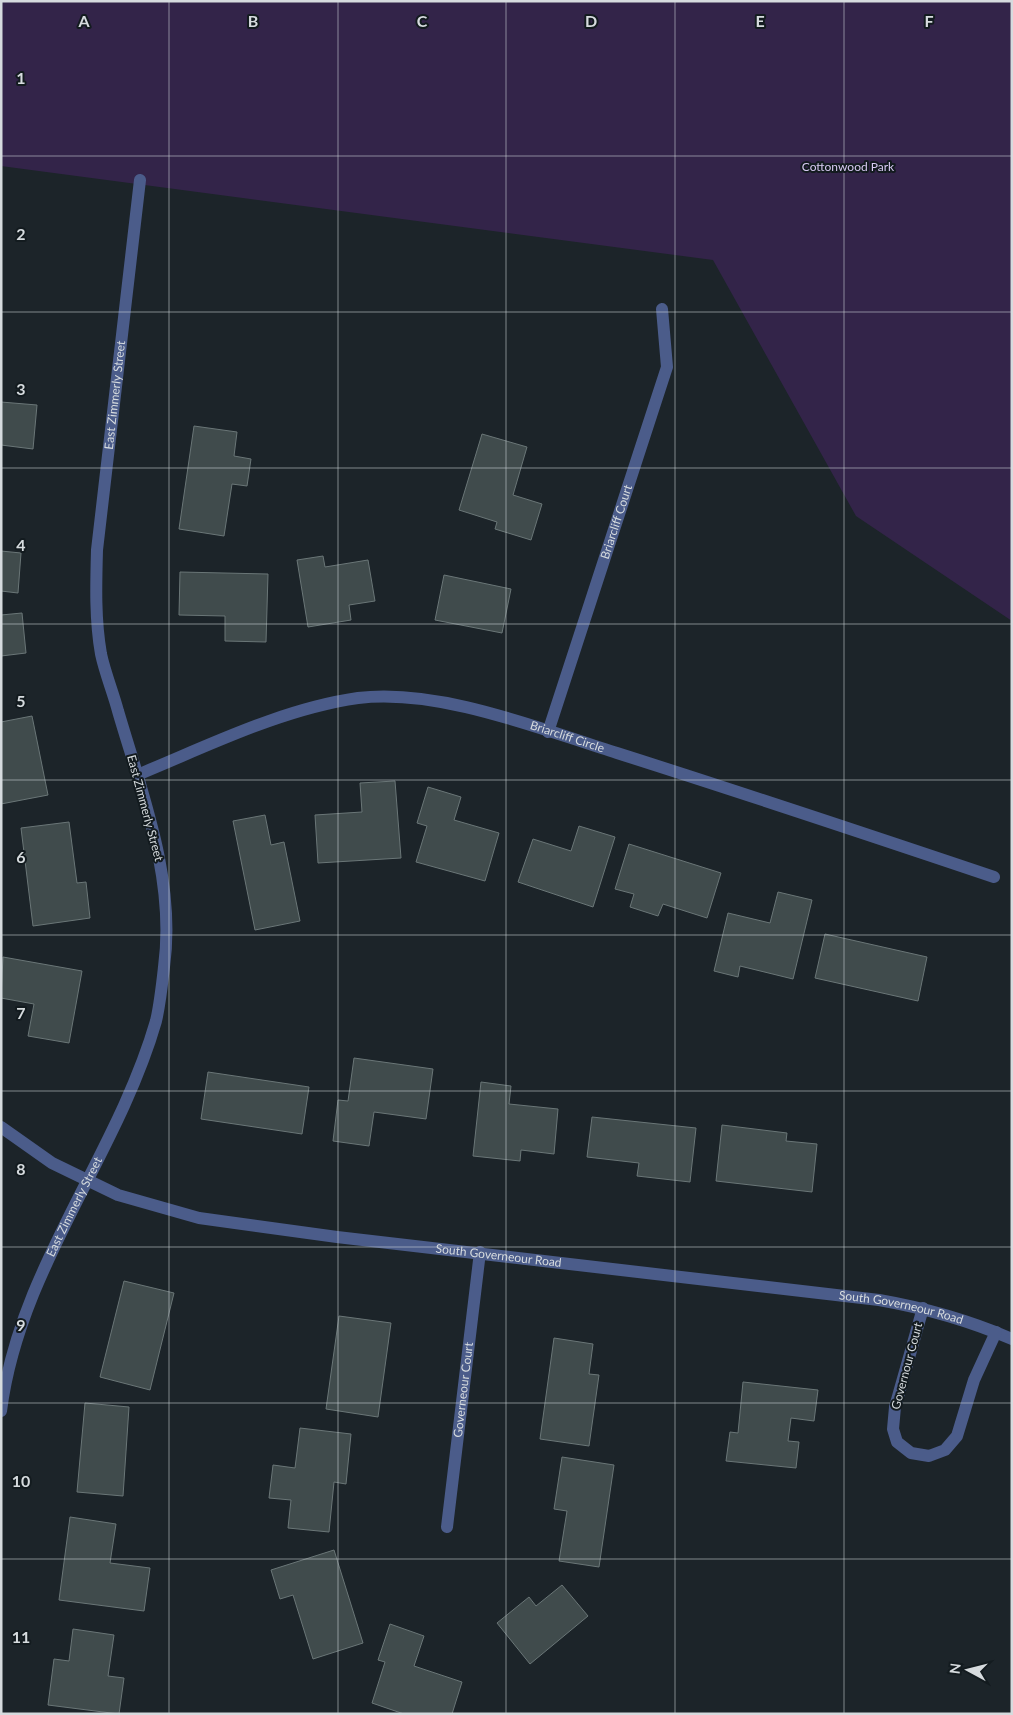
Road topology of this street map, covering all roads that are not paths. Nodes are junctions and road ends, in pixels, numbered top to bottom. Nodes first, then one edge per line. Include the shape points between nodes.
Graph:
1 (140, 180) dead end
2 (662, 309) dead end
3 (548, 732) junction
4 (137, 775) junction
5 (994, 877) dead end
6 (1, 1127) edge
7 (86, 1180) junction
8 (480, 1252) junction
9 (923, 1308) junction
10 (996, 1332) junction
11 (1012, 1339) edge
12 (1, 1411) edge
13 (448, 1527) dead end

1 - 4 street, East Zimmerly Street via 96,550 96,599 102,655
2 - 3 street, Briarcliff Court via 667,366
3 - 4 street, Briarcliff Circle via 456,704 412,697 360,698 314,707 249,728
3 - 5 street, Briarcliff Circle
4 - 7 street, East Zimmerly Street via 161,862 168,921 165,965 156,1020 131,1089
6 - 7 street, South Governeour Road via 49,1161
7 - 8 street, South Governeour Road via 118,1195 199,1218
7 - 12 street, East Zimmerly Street via 24,1315 9,1363
8 - 9 street, South Governeour Road
8 - 13 street, Governeour Court
9 - 10 street, South Governeour Road
9 - 10 street, Governour Court via 895,1407 893,1429 897,1442 911,1452 929,1456 945,1450 957,1436 974,1380
10 - 11 street, South Governeour Road

